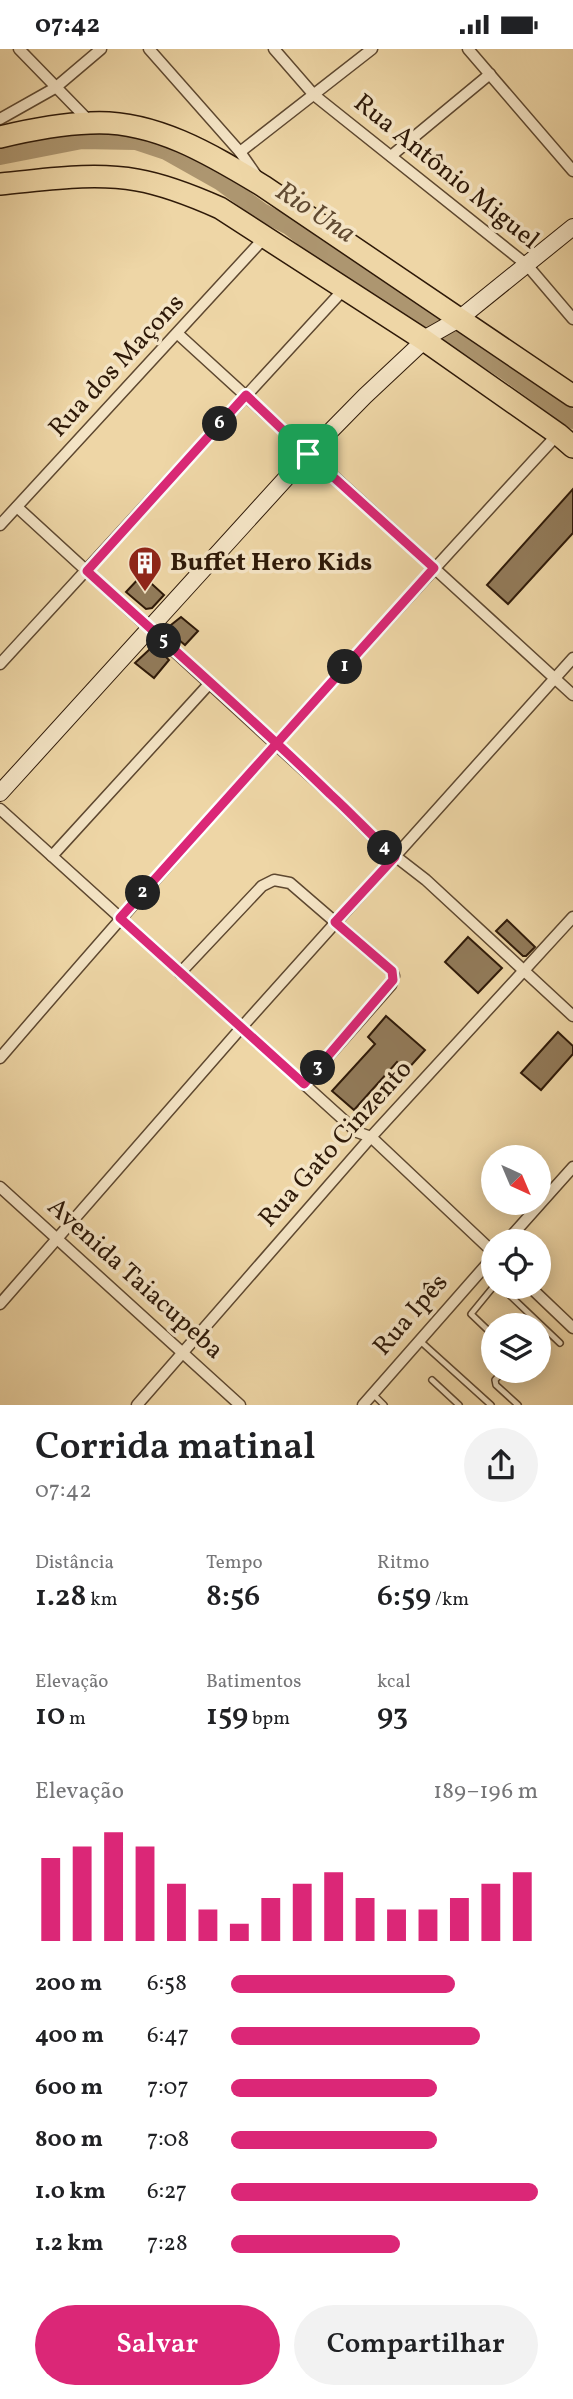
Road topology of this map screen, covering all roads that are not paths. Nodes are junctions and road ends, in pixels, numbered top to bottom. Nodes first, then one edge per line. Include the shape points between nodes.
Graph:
1 (19, 49) edge
2 (101, 49) edge
3 (149, 49) edge
4 (274, 49) edge
5 (372, 49) edge
6 (468, 49) edge
7 (490, 74) junction
8 (55, 87) junction
9 (314, 95) junction
10 (0, 119) edge
11 (91, 123) junction
12 (0, 137) edge
13 (240, 152) junction
14 (391, 156) junction
15 (573, 171) edge
16 (0, 184) edge
17 (263, 186) junction
18 (573, 227) edge
19 (266, 236) junction
20 (527, 265) junction
21 (345, 288) junction
22 (573, 319) edge
23 (453, 322) junction
24 (178, 334) junction
25 (426, 338) junction
26 (246, 395) junction
27 (573, 396) edge
28 (565, 440) edge
29 (308, 454) junction
30 (17, 507) junction
31 (0, 525) edge
32 (434, 568) junction
33 (87, 571) junction
34 (149, 628) junction
35 (573, 658) edge
36 (0, 664) edge
37 (555, 678) junction
38 (210, 683) junction
39 (573, 695) edge
40 (276, 744) junction
41 (0, 793) edge
42 (0, 809) edge
43 (52, 856) junction
44 (395, 857) junction
45 (573, 917) edge
46 (120, 918) junction
47 (335, 922) junction
48 (526, 971) junction
49 (180, 973) junction
50 (573, 1016) edge
51 (241, 1028) junction
52 (0, 1058) edge
53 (304, 1084) junction
54 (371, 1137) junction
55 (573, 1167) edge
56 (0, 1187) edge
57 (518, 1229) edge
58 (57, 1239) junction
59 (481, 1242) edge
60 (481, 1269) edge
61 (483, 1299) edge
62 (514, 1299) edge
63 (543, 1299) edge
64 (0, 1304) edge
65 (481, 1324) edge
66 (573, 1328) edge
67 (419, 1341) junction
68 (560, 1343) dead end
69 (182, 1353) junction
70 (432, 1380) dead end
71 (496, 1383) edge
72 (373, 1394) junction
73 (137, 1405) edge
74 (240, 1405) edge
75 (363, 1405) edge
76 (384, 1405) edge
77 (459, 1405) edge
78 (491, 1405) edge
79 (518, 1405) edge

1 - 8 street
2 - 8 street
3 - 13 street
4 - 9 street, Rua Antônio Miguel
5 - 9 street
6 - 7 street
7 - 14 street
7 - 15 street
8 - 10 street
8 - 11 street
9 - 13 street
9 - 14 street, Rua Antônio Miguel
11 - 12 highway
11 - 17 highway via 149,130 181,141
13 - 17 street
14 - 20 street, Rua Antônio Miguel
16 - 19 highway via 90,177 137,180 195,197
17 - 23 highway
18 - 20 street
19 - 21 highway
19 - 24 street, Rua dos Maçons
20 - 22 street, Rua Antônio Miguel
20 - 23 street
21 - 25 highway
21 - 26 street
23 - 25 street
23 - 27 highway
24 - 26 street
24 - 30 street, Rua dos Maçons
25 - 28 highway
25 - 29 street
26 - 29 street
26 - 33 street
28 - 32 street
29 - 32 street
29 - 34 street
30 - 31 street, Rua dos Maçons
30 - 33 street
32 - 37 street
32 - 40 street
33 - 34 street
33 - 36 street
34 - 38 street
34 - 41 street
35 - 37 street
37 - 39 street
37 - 44 street
38 - 40 street
38 - 43 street
40 - 44 street
40 - 46 street
42 - 43 street
43 - 46 street
44 - 47 street
44 - 48 street
45 - 48 street, Rua Gato Cinzento
46 - 49 street
46 - 52 street
47 - 49 street via 290,883 268,882
47 - 51 street
47 - 53 street via 392,971 393,980
48 - 50 street
48 - 54 street, Rua Gato Cinzento
49 - 51 street
51 - 53 street
51 - 58 street
53 - 54 street via 356,1132
54 - 59 street
54 - 69 street, Rua Gato Cinzento
55 - 57 street
56 - 58 street, Avenida Taiacupeba
58 - 64 street
58 - 69 street, Avenida Taiacupeba
60 - 67 street, Rua Ipês
61 - 65 lane via 471,1314
62 - 68 lane
63 - 66 street
67 - 72 street, Rua Ipês
67 - 78 lane
69 - 73 street, Rua Gato Cinzento
69 - 74 street, Avenida Taiacupeba
70 - 77 lane
71 - 79 lane
72 - 75 street, Rua Ipês
72 - 76 lane

